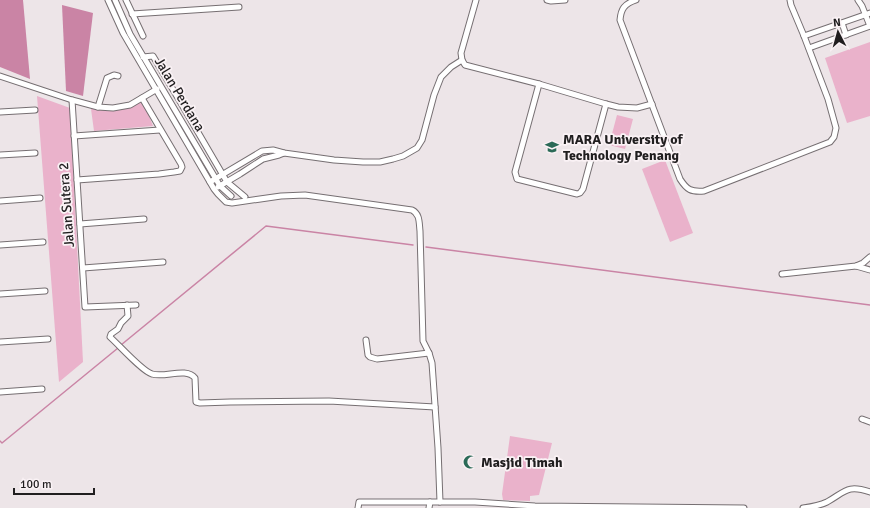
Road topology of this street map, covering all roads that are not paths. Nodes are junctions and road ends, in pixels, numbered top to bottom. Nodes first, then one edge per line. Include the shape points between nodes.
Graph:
1 (108, 0) edge
2 (115, 0) edge
3 (126, 0) edge
4 (476, 0) edge
5 (547, 0) edge
6 (557, 0) edge
7 (565, 0) edge
8 (636, 0) edge
9 (790, 0) edge
10 (858, 0) edge
11 (239, 7) dead end
12 (132, 14) junction
13 (868, 14) edge
14 (842, 23) junction
15 (870, 26) edge
16 (846, 35) junction
17 (143, 36) dead end
18 (804, 36) junction
19 (809, 48) junction
20 (143, 57) junction
21 (462, 60) junction
22 (0, 76) edge
23 (118, 76) dead end
24 (539, 84) junction
25 (161, 86) junction
26 (155, 90) junction
27 (142, 98) junction
28 (72, 100) junction
29 (606, 104) junction
30 (652, 104) junction
31 (98, 107) junction
32 (35, 110) dead end
33 (0, 112) edge
34 (160, 130) junction
35 (74, 136) junction
36 (35, 153) dead end
37 (284, 154) junction
38 (0, 155) edge
39 (223, 175) junction
40 (216, 179) junction
41 (77, 180) junction
42 (210, 182) junction
43 (227, 182) junction
44 (220, 186) junction
45 (214, 189) junction
46 (232, 196) dead end
47 (244, 197) dead end
48 (40, 198) dead end
49 (0, 201) edge
50 (144, 219) dead end
51 (80, 224) junction
52 (42, 242) dead end
53 (0, 245) edge
54 (870, 257) edge
55 (163, 262) dead end
56 (856, 266) junction
57 (82, 268) junction
58 (870, 270) edge
59 (782, 274) dead end
60 (45, 291) dead end
61 (0, 294) edge
62 (128, 305) junction
63 (136, 305) dead end
64 (48, 339) dead end
65 (366, 340) dead end
66 (0, 342) edge
67 (429, 353) junction
68 (42, 389) dead end
69 (0, 392) edge
70 (435, 407) junction
71 (862, 419) dead end
72 (870, 422) edge
73 (870, 492) edge
74 (430, 502) junction
75 (440, 502) junction
76 (498, 505) edge
77 (358, 508) edge
78 (429, 508) edge
79 (744, 508) edge
80 (803, 508) edge

1 - 26 street, Jalan Perdana
2 - 20 street, Jalan Perdana
3 - 12 street
4 - 21 street via 461,53
5 - 6 street
6 - 7 street
8 - 30 street via 625,6 620,20
9 - 18 street
10 - 13 street
11 - 12 street
12 - 17 street
13 - 14 street
13 - 15 street
14 - 16 street
14 - 18 street
15 - 16 street
16 - 19 street
18 - 19 street
19 - 30 street via 836,128 834,137 830,142 704,191 690,190 680,179
20 - 25 street, Jalan Perdana
20 - 39 street via 153,56
21 - 24 street via 465,65
21 - 37 street via 440,77 422,140 411,152 380,162
22 - 28 street
23 - 31 street via 107,78
24 - 29 street
24 - 29 street via 515,172 517,179 580,193
25 - 26 street
25 - 40 street, Jalan Perdana
26 - 27 street
26 - 42 street, Jalan Perdana
27 - 31 street via 130,105
27 - 34 street
28 - 31 street
28 - 35 street, Jalan Sutera 2
29 - 30 street via 637,108
32 - 33 street
34 - 35 street
34 - 41 street via 182,164 180,171
35 - 41 street, Jalan Sutera 2
36 - 38 street
37 - 39 street via 273,150 262,152
37 - 43 street via 263,158
39 - 40 street
39 - 43 street
40 - 42 street
40 - 44 street, Jalan Perdana
41 - 51 street, Jalan Sutera 2
42 - 45 street, Jalan Perdana
43 - 44 street
43 - 47 street
44 - 45 street
44 - 46 street, Jalan Perdana
45 - 67 street, Jalan Perdana via 229,203 305,195 416,212 420,231 423,341
48 - 49 street
50 - 51 street
51 - 57 street, Jalan Sutera 2
52 - 53 street
54 - 56 street
55 - 57 street
56 - 58 street
56 - 59 street
57 - 62 street, Jalan Sutera 2 via 85,307
60 - 61 street
62 - 63 street
62 - 70 street via 128,316 110,337 152,374 192,375 195,378 196,402 330,401
64 - 66 street
65 - 67 street via 368,355 372,358
67 - 70 street
68 - 69 street
70 - 75 street
71 - 72 street
73 - 80 street via 855,488 846,490 816,506
74 - 75 street
74 - 77 street via 359,502
74 - 78 street
75 - 76 street
76 - 79 street

